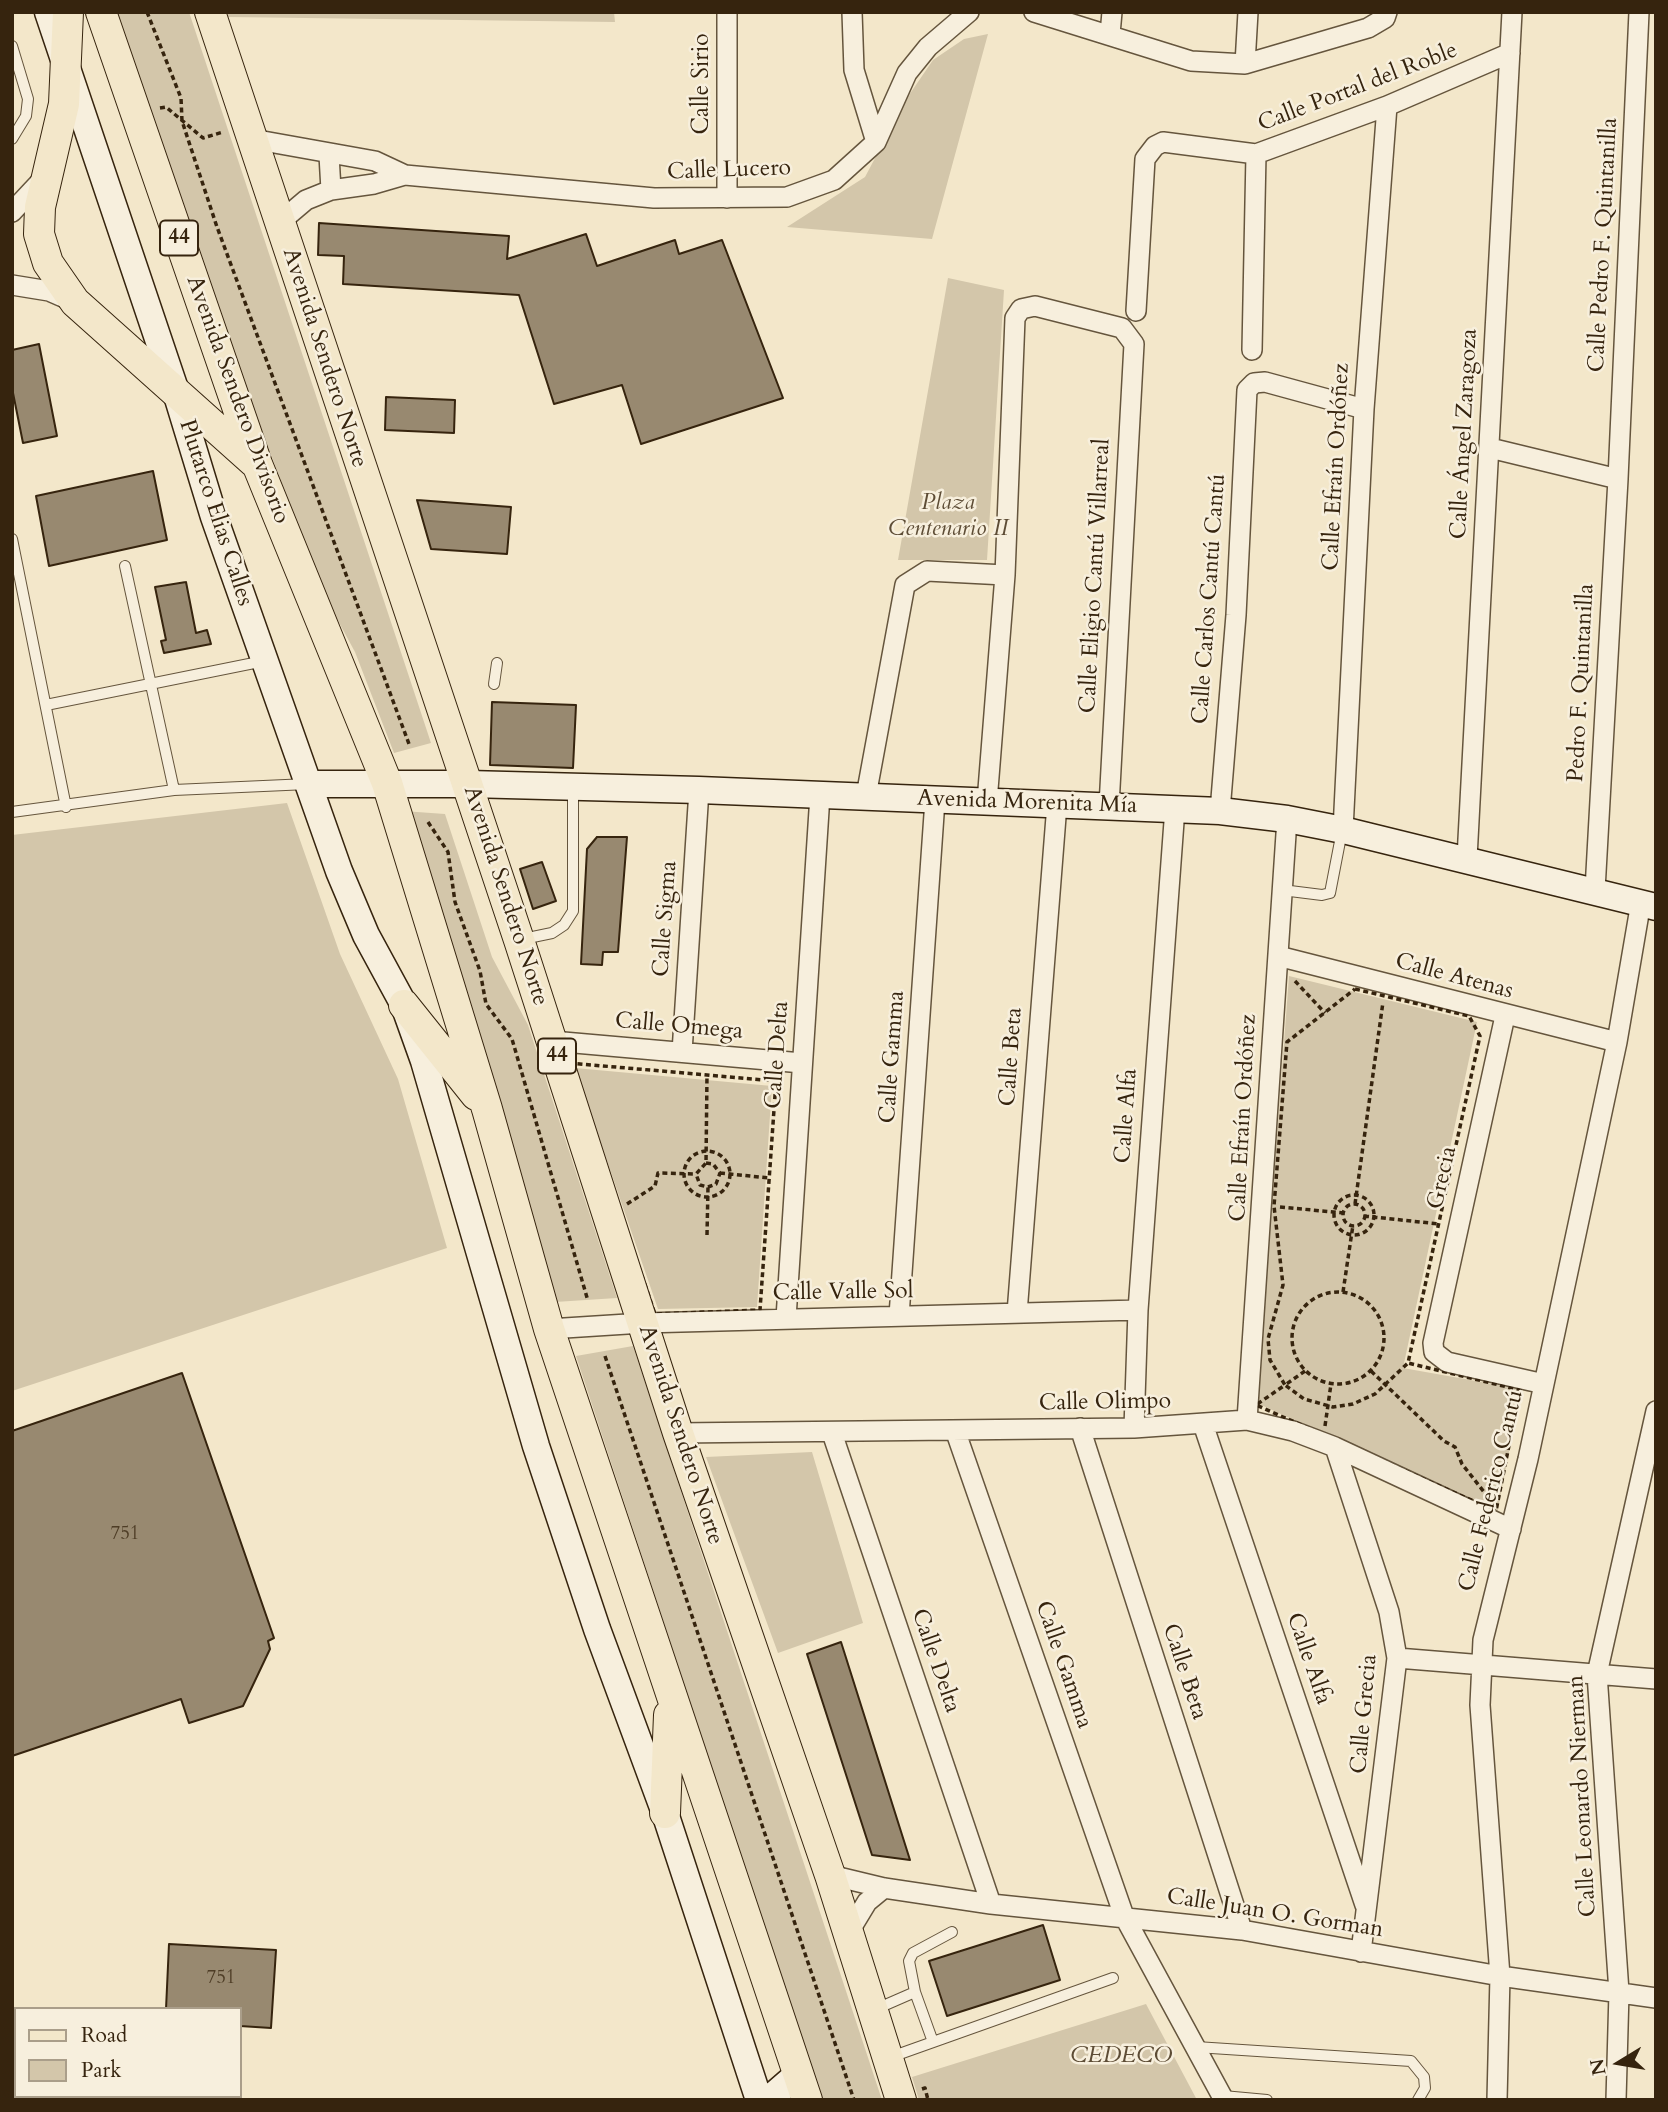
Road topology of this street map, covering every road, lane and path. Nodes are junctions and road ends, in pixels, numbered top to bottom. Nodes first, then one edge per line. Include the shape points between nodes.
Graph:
1 (48, 12) edge
2 (68, 12) edge
3 (101, 12) edge
4 (147, 12) edge
5 (210, 12) edge
6 (727, 12) edge
7 (852, 12) edge
8 (970, 12) edge
9 (1034, 12) edge
10 (1112, 12) edge
11 (1248, 12) edge
12 (1387, 12) edge
13 (1512, 12) edge
14 (1639, 12) edge
15 (1110, 34) junction
16 (12, 46) edge
17 (1510, 53) junction
18 (1245, 64) junction
19 (67, 69) junction
20 (1387, 106) junction
21 (157, 109) dead end
22 (181, 121) junction
23 (223, 132) dead end
24 (12, 139) edge
25 (252, 139) junction
26 (876, 142) junction
27 (1256, 154) junction
28 (329, 155) junction
29 (47, 173) junction
30 (405, 175) junction
31 (331, 190) junction
32 (727, 198) junction
33 (12, 212) edge
34 (280, 222) junction
35 (12, 285) edge
36 (75, 302) junction
37 (1136, 311) dead end
38 (1252, 349) dead end
39 (176, 392) junction
40 (1364, 409) junction
41 (1490, 448) junction
42 (257, 464) junction
43 (1618, 479) junction
44 (12, 539) edge
45 (125, 566) dead end
46 (1005, 575) junction
47 (264, 661) junction
48 (497, 663) dead end
49 (151, 684) junction
50 (494, 684) dead end
51 (46, 705) junction
52 (409, 744) dead end
53 (387, 783) junction
54 (309, 784) junction
55 (468, 784) junction
56 (573, 786) junction
57 (174, 790) junction
58 (699, 790) junction
59 (820, 795) junction
60 (866, 796) junction
61 (935, 800) junction
62 (987, 802) junction
63 (1056, 804) junction
64 (1110, 806) junction
65 (66, 807) junction
66 (1175, 808) junction
67 (1220, 811) junction
68 (12, 812) edge
69 (1287, 818) junction
70 (428, 822) dead end
71 (1343, 830) junction
72 (1467, 858) junction
73 (1282, 890) junction
74 (1595, 890) junction
75 (1648, 905) edge
76 (519, 940) junction
77 (1278, 956) junction
78 (1289, 976) dead end
79 (1384, 996) junction
80 (404, 1005) junction
81 (1325, 1013) junction
82 (1505, 1016) junction
83 (552, 1041) junction
84 (1617, 1042) junction
85 (682, 1052) junction
86 (802, 1063) junction
87 (707, 1075) junction
88 (487, 1109) junction
89 (707, 1151) junction
90 (706, 1163) junction
91 (683, 1172) junction
92 (720, 1173) junction
93 (696, 1174) junction
94 (730, 1175) junction
95 (769, 1178) junction
96 (708, 1187) junction
97 (1357, 1195) junction
98 (708, 1197) junction
99 (1355, 1204) junction
100 (1274, 1206) junction
101 (619, 1207) junction
102 (1335, 1212) junction
103 (1344, 1213) junction
104 (1364, 1216) junction
105 (1374, 1216) junction
106 (1438, 1224) junction
107 (1353, 1225) junction
108 (1352, 1234) junction
109 (708, 1235) dead end
110 (1343, 1293) junction
111 (588, 1301) dead end
112 (1138, 1310) junction
113 (1017, 1313) junction
114 (899, 1316) junction
115 (786, 1318) junction
116 (643, 1323) junction
117 (549, 1329) junction
118 (605, 1356) dead end
119 (1408, 1363) junction
120 (1370, 1370) junction
121 (1306, 1371) junction
122 (1331, 1384) junction
123 (1544, 1384) junction
124 (1284, 1385) junction
125 (1386, 1386) junction
126 (1328, 1406) junction
127 (1656, 1411) edge
128 (1248, 1420) junction
129 (1203, 1424) junction
130 (1080, 1428) junction
131 (1134, 1428) junction
132 (956, 1430) junction
133 (678, 1433) junction
134 (832, 1433) junction
135 (1329, 1441) junction
136 (1496, 1511) junction
137 (1511, 1529) junction
138 (1397, 1658) junction
139 (1481, 1664) junction
140 (1597, 1674) junction
141 (1656, 1679) edge
142 (670, 1698) junction
143 (665, 1813) junction
144 (830, 1875) junction
145 (884, 1888) junction
146 (991, 1904) junction
147 (1367, 1910) junction
148 (1124, 1916) junction
149 (1242, 1930) junction
150 (953, 1932) dead end
151 (847, 1936) junction
152 (1361, 1952) junction
153 (1500, 1976) junction
154 (1113, 1978) dead end
155 (915, 1992) junction
156 (1619, 1992) junction
157 (1656, 1998) edge
158 (872, 2011) junction
159 (933, 2042) junction
160 (1196, 2047) junction
161 (887, 2058) junction
162 (802, 2087) edge
163 (913, 2094) edge
164 (1223, 2098) edge
165 (759, 2100) edge
166 (768, 2100) edge
167 (854, 2100) edge
168 (929, 2100) edge
169 (1267, 2100) edge
170 (1418, 2100) edge
171 (1497, 2100) edge
172 (1616, 2100) edge

1 - 19 street, Plutarco Elias Calles
2 - 19 main road
3 - 42 main road, Avenida Sendero Divisorio / 44
4 - 22 path via 181,98
5 - 25 main road, Avenida Sendero Norte / 44
6 - 32 street, Calle Sirio
7 - 26 street via 854,70
8 - 26 street, Calle Lucero via 928,47 907,73
9 - 15 street
10 - 15 street
11 - 18 street
12 - 18 street via 1368,28
13 - 17 street, Calle Ángel Zaragoza
14 - 43 street, Calle Pedro F. Quintanilla
15 - 18 street via 1191,61
16 - 24 lane via 28,99 26,116
17 - 20 street, Calle Portal del Roble
17 - 41 street, Calle Ángel Zaragoza
19 - 29 main road via 58,136
19 - 39 street, Plutarco Elias Calles
20 - 27 street, Calle Portal del Roble
20 - 40 street, Calle Efraín Ordóñez
21 - 22 path via 166,107
22 - 23 path via 203,138
22 - 52 path
25 - 28 street, Calle Lucero
25 - 34 main road, Avenida Sendero Norte / 44
26 - 32 street, Calle Lucero via 834,180 807,192
27 - 37 street, Calle Portal del Roble via 1163,142 1150,150 1145,159
27 - 38 street
28 - 30 street, Calle Lucero via 375,161
28 - 31 street
29 - 33 street
29 - 36 main road via 39,234 48,263
30 - 31 street, Calle Lucero
30 - 32 street, Calle Lucero via 654,198
31 - 34 street, Calle Lucero via 306,200
34 - 55 main road, Avenida Sendero Norte / 44
35 - 36 street via 49,291
36 - 39 main road
39 - 42 main road
39 - 47 street, Plutarco Elias Calles
40 - 67 street, Calle Carlos Cantú Cantú via 1265,382 1254,383 1247,390
40 - 71 street, Calle Efraín Ordóñez
41 - 43 street
41 - 72 street, Calle Ángel Zaragoza
42 - 53 main road, Avenida Sendero Divisorio / 44
43 - 74 street, Pedro F. Quintanilla
44 - 51 lane
45 - 49 lane
46 - 60 street via 927,571 905,585
46 - 62 street
46 - 64 street, Calle Eligio Cantú Villarreal via 1015,318 1021,309 1035,306 1122,328 1135,349 1125,466
47 - 49 lane
47 - 54 street, Plutarco Elias Calles
48 - 50 lane
49 - 51 lane
49 - 57 lane
51 - 65 lane
53 - 54 street, Avenida Morenita Mía
53 - 55 street, Avenida Morenita Mía
53 - 88 main road, 44
54 - 57 lane
54 - 80 street, Plutarco Elias Calles via 366,935
55 - 56 street, Avenida Morenita Mía
55 - 76 main road, Avenida Sendero Norte / 44
56 - 58 street, Avenida Morenita Mía
56 - 76 lane via 573,911 552,933
57 - 65 lane
58 - 59 street, Avenida Morenita Mía
58 - 85 street, Calle Sigma
59 - 60 street, Avenida Morenita Mía
59 - 86 street, Calle Delta
60 - 61 street, Avenida Morenita Mía
61 - 62 street, Avenida Morenita Mía
61 - 114 street, Calle Gamma
62 - 63 street, Avenida Morenita Mía
63 - 64 street, Avenida Morenita Mía
63 - 113 street, Calle Beta
64 - 66 street, Avenida Morenita Mía
65 - 68 lane
66 - 67 street, Avenida Morenita Mía
66 - 112 street, Calle Alfa
67 - 69 street, Avenida Morenita Mía
69 - 71 street, Avenida Morenita Mía
69 - 73 street, Calle Efraín Ordóñez
70 - 111 path via 448,852 455,902 480,971 486,1004 512,1039
71 - 72 street, Avenida Morenita Mía
71 - 73 lane via 1330,893
72 - 74 street, Avenida Morenita Mía
73 - 77 street, Calle Efraín Ordóñez
74 - 75 street, Avenida Morenita Mía
75 - 84 street, Calle Federico Cantú
76 - 83 main road, Avenida Sendero Norte / 44
77 - 82 street, Calle Atenas
77 - 128 street, Calle Efraín Ordóñez
78 - 81 path
79 - 81 path via 1355,989
79 - 97 path
79 - 106 path via 1469,1016 1480,1036
80 - 88 main road
80 - 143 street via 441,1112 536,1446
81 - 100 path via 1287,1042
82 - 84 street, Calle Atenas
82 - 123 street, Grecia via 1436,1322 1434,1352 1447,1362
83 - 85 street, Calle Omega
83 - 116 main road, Avenida Sendero Norte / 44
84 - 123 street, Calle Federico Cantú
85 - 86 street, Calle Omega
86 - 115 street, Calle Delta
87 - 89 path
87 - 95 path via 776,1081
87 - 101 path via 569,1063
88 - 117 main road, 44
89 - 90 path
89 - 91 path via 689,1158
89 - 94 path via 725,1160
90 - 92 path
90 - 93 path
91 - 93 path
91 - 98 path via 692,1192
91 - 101 path via 658,1173 648,1193
92 - 94 path
92 - 96 path via 719,1181
93 - 96 path via 700,1185
94 - 95 path
94 - 98 path via 725,1189
95 - 101 path via 760,1310 655,1314
96 - 98 path
97 - 99 path
97 - 102 path via 1342,1199
97 - 105 path via 1370,1203
98 - 109 path
99 - 103 path
99 - 104 path via 1362,1207
100 - 102 path
100 - 124 path via 1283,1285 1268,1339 1270,1360
102 - 103 path
102 - 108 path via 1339,1227
103 - 107 path
104 - 105 path
104 - 107 path via 1361,1223
105 - 106 path
105 - 108 path via 1369,1228
106 - 119 path
107 - 108 path
108 - 110 path
110 - 120 path via 1362,1298 1381,1322 1382,1352
110 - 121 path via 1318,1296 1296,1318 1293,1348
112 - 113 street, Calle Valle Sol
112 - 131 street, Calle Alfa
113 - 114 street, Calle Valle Sol
114 - 115 street, Calle Valle Sol
115 - 116 street, Calle Valle Sol
116 - 117 street, Calle Valle Sol
116 - 133 main road, Avenida Sendero Norte / 44
117 - 142 main road, 44
118 - 167 path
119 - 125 path
119 - 136 path via 1520,1390
120 - 122 path via 1351,1383
120 - 125 path
121 - 122 path
121 - 124 path
122 - 126 path
123 - 137 street, Calle Federico Cantú
124 - 126 path via 1304,1399
124 - 135 path via 1256,1405
125 - 126 path via 1365,1400
125 - 136 path via 1455,1447
126 - 135 path
127 - 140 street, Calle Leonardo Nierman
128 - 129 street, Calle Olimpo
128 - 135 street, Calle Olimpo
129 - 131 street, Calle Olimpo
129 - 147 street, Calle Alfa
130 - 131 street, Calle Olimpo
130 - 132 street, Calle Olimpo
130 - 149 street, Calle Beta
132 - 134 street, Calle Olimpo
132 - 148 street, Calle Gamma
133 - 134 street, Calle Olimpo
133 - 144 main road, Avenida Sendero Norte / 44
134 - 146 street, Calle Delta
135 - 136 path
135 - 137 street, Calle Olimpo
135 - 138 street, Calle Grecia via 1389,1612
137 - 139 street, Calle Federico Cantú via 1487,1616
138 - 139 street
138 - 147 street, Calle Grecia
139 - 140 street
139 - 153 street, Calle Federico Cantú
140 - 141 street
140 - 156 street, Calle Leonardo Nierman
142 - 143 main road
142 - 162 main road, 44
143 - 165 street
144 - 145 street, Calle Juan O. Gorman
144 - 151 main road, Avenida Sendero Norte / 44
145 - 146 street, Calle Juan O. Gorman
145 - 151 street via 867,1902
146 - 148 street, Calle Juan O. Gorman
147 - 152 street, Calle Grecia
148 - 149 street, Calle Juan O. Gorman
148 - 160 street, Calle Gamma
149 - 152 street, Calle Juan O. Gorman
150 - 155 lane via 913,1953 910,1972
151 - 158 main road, Avenida Sendero Norte / 44
152 - 153 street, Calle Juan O. Gorman
153 - 156 street, Calle Juan O. Gorman
153 - 171 street, Calle Federico Cantú
154 - 159 lane
155 - 158 lane
155 - 159 lane
156 - 157 street, Calle Juan O. Gorman
156 - 172 street, Calle Leonardo Nierman
158 - 161 main road, Avenida Sendero Norte / 44
159 - 161 lane
160 - 164 street, Calle Gamma
160 - 170 lane via 1411,2061 1424,2077 1425,2088
161 - 163 main road, Avenida Sendero Norte / 44
162 - 166 street
163 - 168 path
164 - 169 lane

